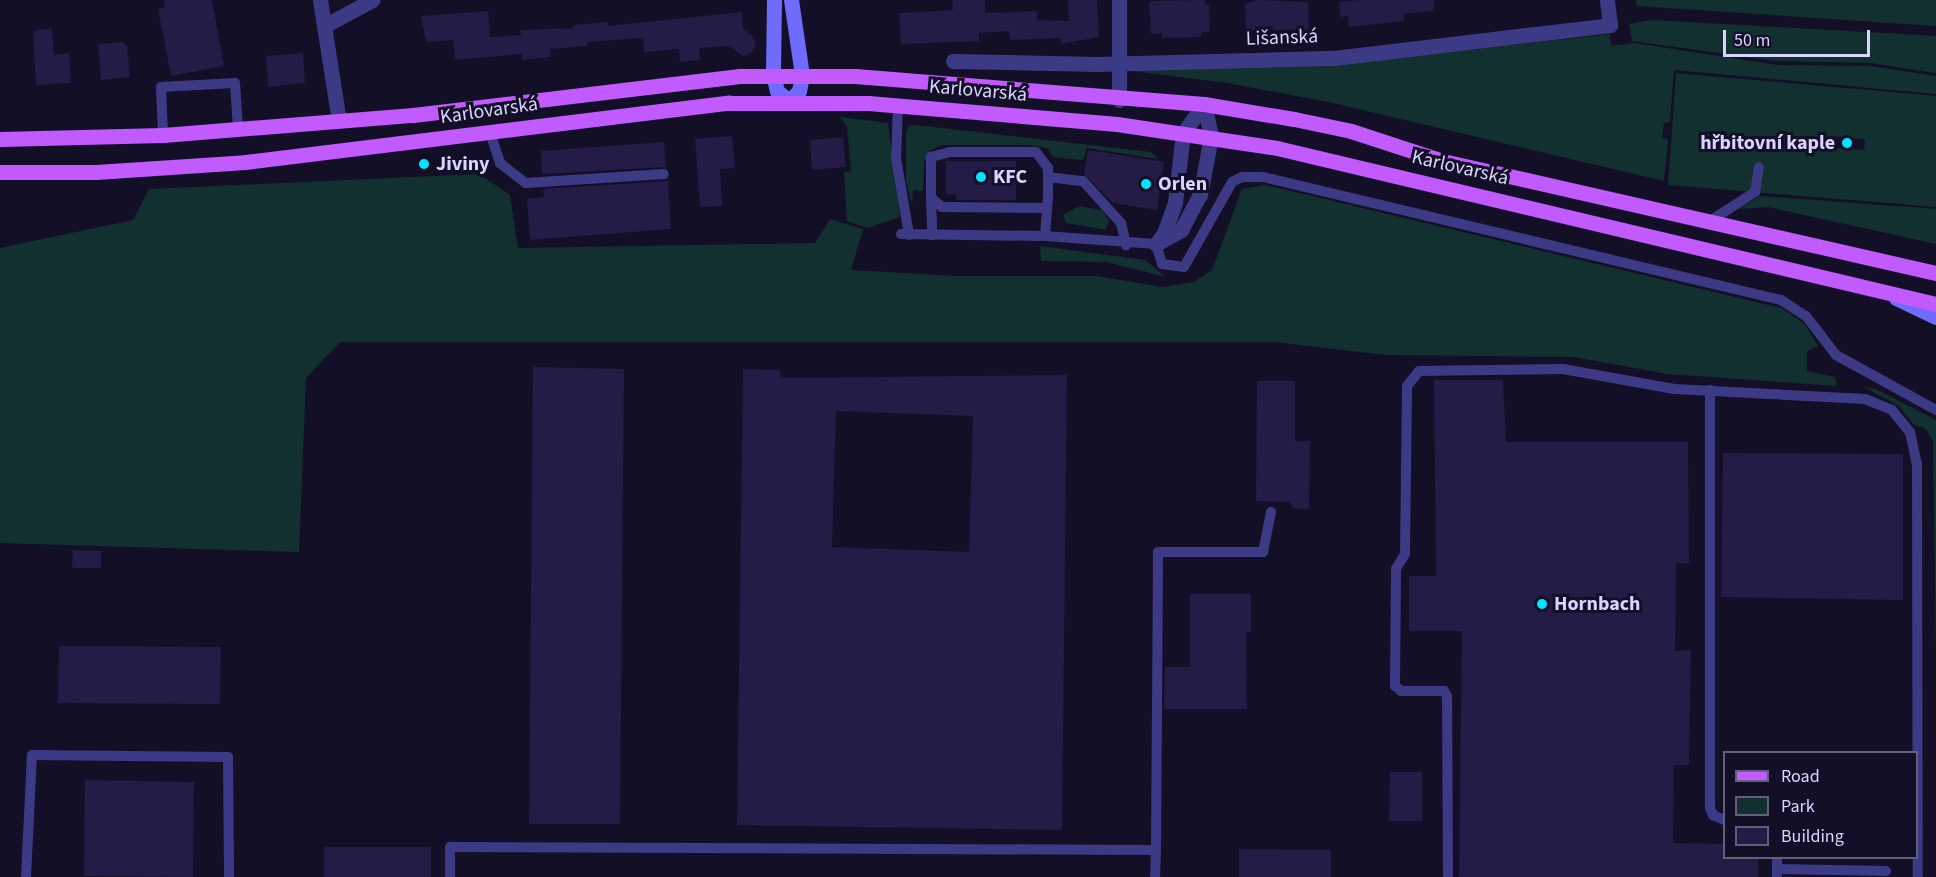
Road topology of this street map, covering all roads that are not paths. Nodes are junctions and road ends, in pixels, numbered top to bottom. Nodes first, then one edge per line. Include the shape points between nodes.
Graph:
1 (320, 0) edge
2 (372, 0) edge
3 (774, 0) edge
4 (791, 0) edge
5 (1119, 0) edge
6 (1607, 0) edge
7 (324, 26) junction
8 (953, 61) dead end
9 (1119, 64) junction
10 (773, 74) junction
11 (802, 75) junction
12 (1119, 100) junction
13 (789, 101) junction
14 (1203, 104) junction
15 (898, 106) junction
16 (339, 121) junction
17 (238, 129) junction
18 (490, 132) junction
19 (1183, 133) junction
20 (164, 135) junction
21 (1211, 136) junction
22 (0, 139) edge
23 (1759, 167) dead end
24 (0, 172) edge
25 (664, 174) dead end
26 (1048, 177) junction
27 (932, 198) junction
28 (1047, 208) junction
29 (1710, 221) junction
30 (932, 235) junction
31 (1045, 236) junction
32 (1156, 244) junction
33 (1126, 245) junction
34 (1936, 273) edge
35 (1877, 289) junction
36 (1936, 304) edge
37 (1936, 317) edge
38 (1710, 390) junction
39 (1936, 410) edge
40 (1271, 512) dead end
41 (1918, 751) edge
42 (1723, 819) edge
43 (1156, 850) junction
44 (1918, 859) edge
45 (1886, 871) dead end
46 (1777, 873) edge
47 (26, 877) edge
48 (229, 877) edge
49 (450, 877) edge
50 (1155, 877) edge
51 (1448, 877) edge
52 (1918, 877) edge

1 - 7 street
2 - 7 street
3 - 10 main road
4 - 11 main road
5 - 9 street
6 - 9 street, Lišanská via 1610,25 1334,58
7 - 16 street
8 - 9 street, Lišanská
9 - 12 street
10 - 11 main road, Karlovarská
10 - 13 main road via 777,91
10 - 16 main road, Karlovarská via 665,82
11 - 12 main road, Karlovarská
11 - 13 main road via 799,91
12 - 14 main road, Karlovarská
13 - 15 main road, Karlovarská
13 - 18 main road, Karlovarská via 657,109
14 - 19 street
14 - 21 street
14 - 29 main road, Karlovarská via 1352,132 1443,160
15 - 19 main road, Karlovarská
15 - 30 lane via 896,158 905,234
16 - 17 main road, Karlovarská
17 - 20 main road, Karlovarská
17 - 20 lane via 235,83 161,87
18 - 24 main road, Karlovarská via 245,162 96,172
18 - 25 lane via 500,163 526,183
19 - 21 main road, Karlovarská
19 - 32 street via 1175,202
20 - 22 main road, Karlovarská
21 - 32 street via 1200,195 1192,212 1181,230
21 - 35 main road, Karlovarská via 1339,161
23 - 29 lane via 1755,192
26 - 27 lane via 1044,158 1035,152 939,153 929,165
26 - 28 lane
26 - 33 lane via 1083,181 1121,223
27 - 28 lane via 942,207
27 - 30 lane
28 - 31 lane
29 - 34 main road, Karlovarská
30 - 31 lane
31 - 33 lane
32 - 33 lane
32 - 39 lane via 1162,264 1188,265 1232,182 1242,177 1263,177 1781,300 1806,315 1836,355
35 - 36 main road, Karlovarská
35 - 37 main road
38 - 41 lane via 1865,399 1892,410 1910,432 1917,464
38 - 42 lane via 1710,808 1713,815
38 - 51 lane via 1674,389 1563,369 1419,371 1410,377 1406,554 1396,569 1395,686 1401,691 1444,692 1447,696
40 - 43 lane via 1263,552 1158,552
43 - 49 lane via 450,847
43 - 50 lane
44 - 52 lane
45 - 46 lane
47 - 48 lane via 32,755 228,758

